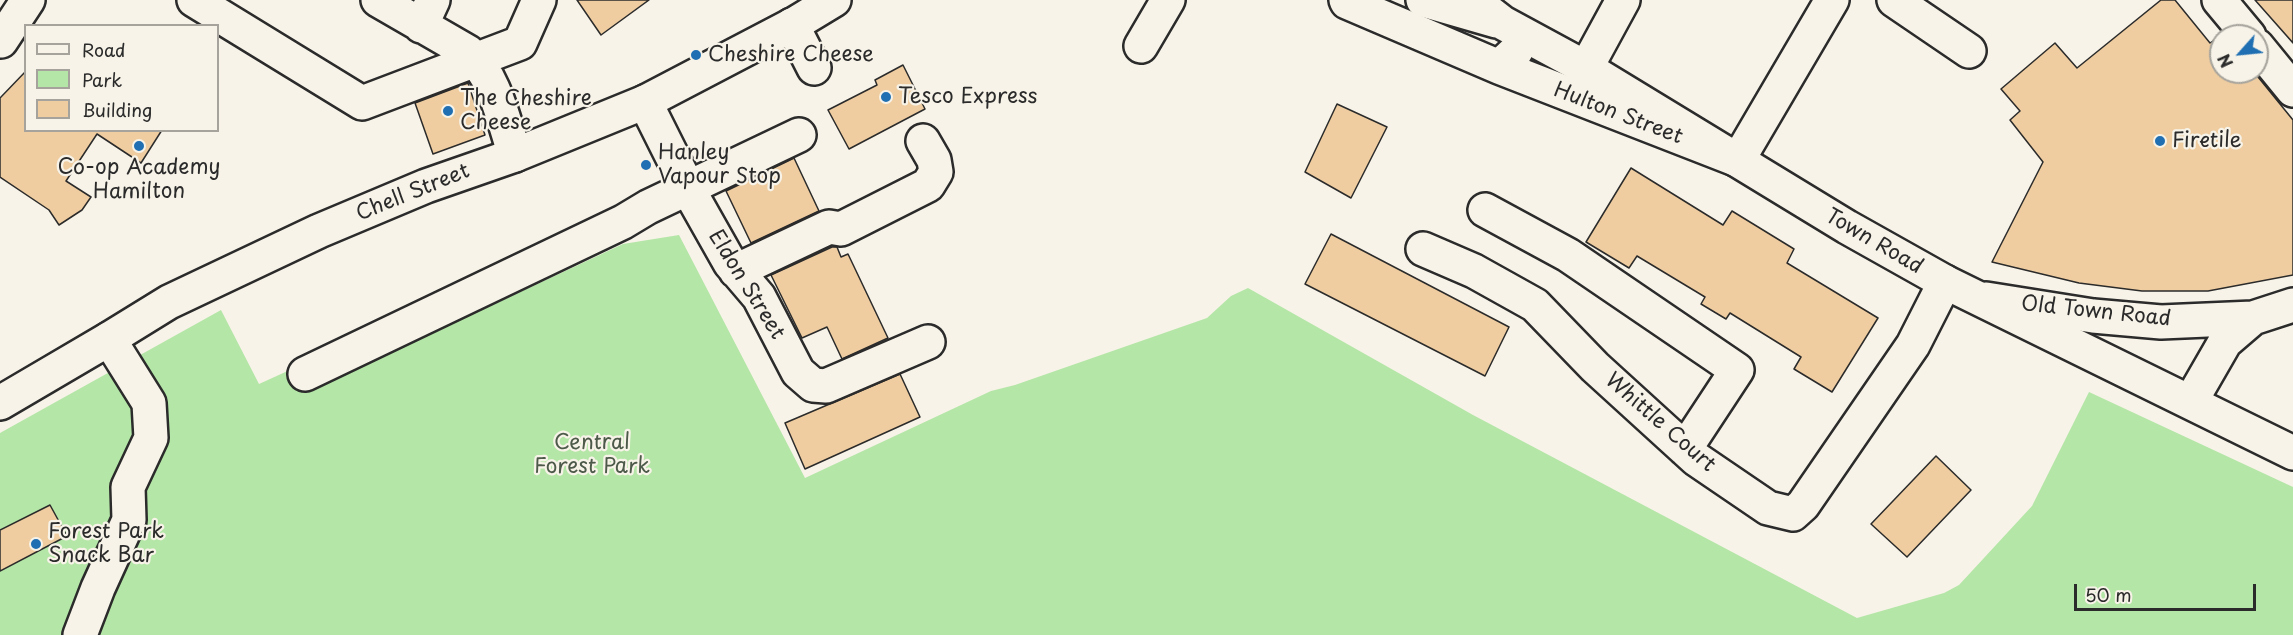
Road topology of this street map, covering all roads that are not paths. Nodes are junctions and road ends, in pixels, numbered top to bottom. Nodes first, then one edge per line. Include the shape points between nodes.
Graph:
1 (10, 0) edge
2 (194, 0) edge
3 (378, 0) edge
4 (539, 0) edge
5 (834, 0) edge
6 (1168, 0) edge
7 (1346, 0) edge
8 (1423, 0) edge
9 (1473, 0) edge
10 (1623, 0) edge
11 (1832, 0) edge
12 (1894, 0) edge
13 (2219, 0) edge
14 (37, 2) edge
15 (427, 13) edge
16 (2239, 24) edge
17 (792, 25) junction
18 (1, 29) edge
19 (1517, 31) junction
20 (1141, 46) dead end
21 (1969, 51) dead end
22 (477, 61) junction
23 (2269, 61) edge
24 (1499, 67) junction
25 (814, 68) dead end
26 (1586, 68) junction
27 (2293, 90) edge
28 (645, 102) junction
29 (799, 135) dead end
30 (923, 141) dead end
31 (515, 155) junction
32 (1738, 160) junction
33 (688, 188) junction
34 (1485, 210) dead end
35 (1423, 249) dead end
36 (736, 271) junction
37 (1945, 282) junction
38 (1976, 297) junction
39 (2293, 305) edge
40 (2253, 318) junction
41 (109, 339) junction
42 (928, 342) dead end
43 (305, 374) dead end
44 (2191, 401) junction
45 (0, 403) edge
46 (1685, 449) junction
47 (2293, 453) edge
48 (80, 635) edge

1 - 18 main road
2 - 22 main road via 362,103
3 - 15 main road
4 - 22 main road via 520,43
5 - 17 main road, Chell Street
6 - 20 main road
7 - 24 main road, Hulton Street
8 - 19 main road
9 - 19 main road, Town Road
10 - 26 main road
11 - 32 main road
12 - 21 main road
13 - 16 main road
14 - 18 main road
15 - 22 main road
17 - 25 main road
17 - 28 main road, Chell Street
19 - 24 main road
19 - 26 main road, Town Road
22 - 31 main road via 487,74
23 - 27 main road
24 - 32 main road, Hulton Street
26 - 32 main road, Town Road
28 - 31 main road, Chell Street
28 - 33 main road, Eldon Street
29 - 33 main road
30 - 36 main road via 936,172 928,186 841,229 829,227
31 - 41 main road, Chell Street via 426,186 318,231 168,302
32 - 37 main road, Town Road
33 - 36 main road, Eldon Street
33 - 43 main road
34 - 46 main road via 1568,255 1737,370
35 - 46 main road, Whittle Court via 1474,271 1535,305 1595,367
36 - 42 main road, Eldon Street via 759,297 798,372 813,385 826,386
37 - 38 main road, Town Road
37 - 46 main road, Whittle Court via 1912,345 1793,514 1768,508
38 - 40 main road, Old Town Road via 2093,316 2161,322
38 - 44 main road, Town Road
39 - 40 main road, Old Town Road
40 - 44 main road, Old Town Road via 2225,342
41 - 45 main road, Chell Street
41 - 48 main road via 149,404 151,438 128,487 129,520
44 - 47 main road, Town Road

